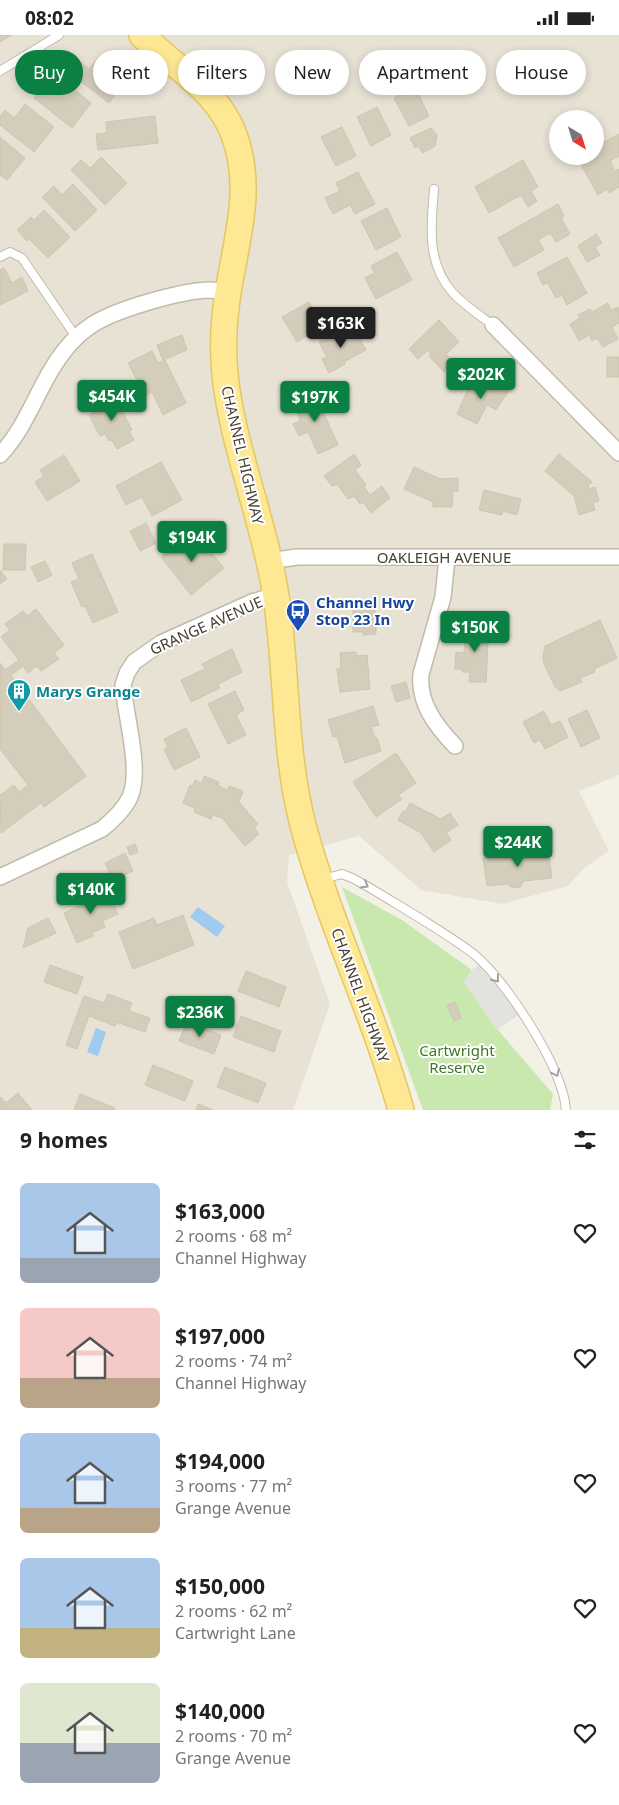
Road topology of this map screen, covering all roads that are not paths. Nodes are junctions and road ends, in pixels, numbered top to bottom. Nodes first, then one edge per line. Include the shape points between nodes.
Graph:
1 (60, 35) edge
2 (142, 35) edge
3 (0, 71) edge
4 (434, 189) dead end
5 (0, 257) edge
6 (228, 292) junction
7 (493, 325) joint
8 (76, 337) junction
9 (619, 453) edge
10 (0, 455) edge
11 (619, 557) edge
12 (447, 558) junction
13 (269, 561) junction
14 (276, 595) junction
15 (455, 746) dead end
16 (0, 877) edge
17 (319, 880) junction
18 (402, 1110) edge
19 (566, 1110) edge

1 - 3 lane
2 - 6 main road, CHANNEL HIGHWAY via 214,99 235,135 242,163 244,193
4 - 7 lane via 432,234 436,265 453,293
5 - 8 lane via 10,252 22,258
6 - 8 street via 189,293 123,310 97,322
6 - 13 main road, CHANNEL HIGHWAY via 223,337 226,385 242,462
7 - 9 street
8 - 10 street via 53,367 18,432
11 - 12 street, OAKLEIGH AVENUE
12 - 13 street, OAKLEIGH AVENUE via 297,557
12 - 15 street via 443,597 420,685 433,718
13 - 14 main road, CHANNEL HIGHWAY
14 - 16 street, GRANGE AVENUE via 252,602 161,643 134,662 123,685 135,784 130,798 102,829
14 - 17 main road, CHANNEL HIGHWAY via 293,781
17 - 18 main road, CHANNEL HIGHWAY
17 -> 19 lane via 342,874 352,878 474,954 495,976 538,1039 559,1081

